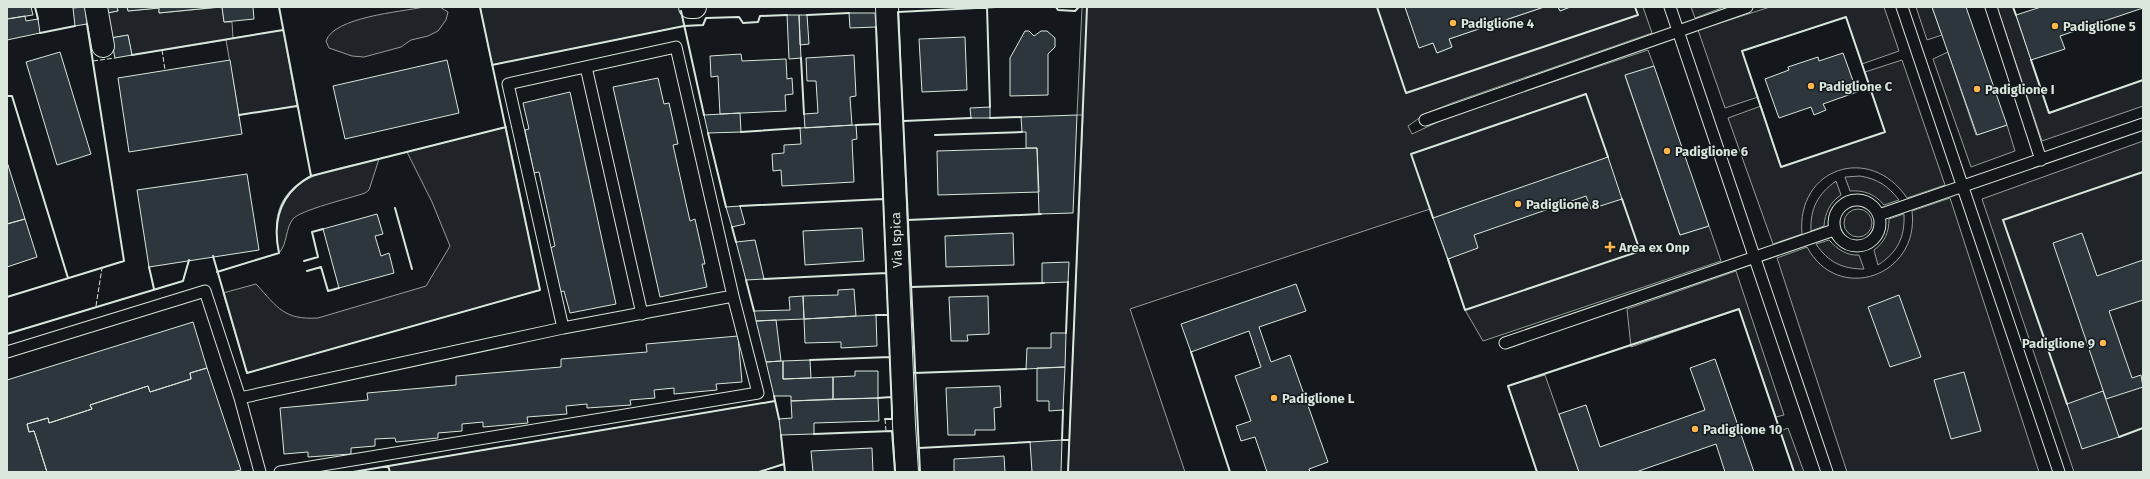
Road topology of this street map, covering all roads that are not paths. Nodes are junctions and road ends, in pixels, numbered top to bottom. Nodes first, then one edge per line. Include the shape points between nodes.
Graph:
1 (96, 7) edge
2 (690, 7) edge
3 (695, 7) edge
4 (887, 7) edge
5 (1670, 7) edge
6 (1747, 7) edge
7 (1902, 7) edge
8 (1990, 7) edge
9 (1678, 30) junction
10 (103, 46) dead end
11 (586, 67) junction
12 (1425, 120) dead end
13 (2143, 124) edge
14 (2041, 160) junction
15 (1963, 187) junction
16 (1879, 215) junction
17 (1834, 230) junction
18 (1754, 257) junction
19 (732, 296) junction
20 (642, 314) junction
21 (563, 328) junction
22 (1505, 343) dead end
23 (7, 352) edge
24 (240, 398) junction
25 (260, 472) edge
26 (280, 472) edge
27 (907, 472) edge
28 (1827, 472) edge
29 (2059, 472) edge

1 - 10 street
2 - 3 street
4 - 27 street, Via Ispica
5 - 9 lane
6 - 9 lane
7 - 15 lane
8 - 14 lane
9 - 12 lane
9 - 18 lane
11 - 19 lane via 676,47
11 - 20 lane
11 - 21 lane via 508,84
13 - 14 lane
14 - 15 lane
15 - 16 lane
15 - 29 lane
16 - 17 lane via 1866,201 1853,200 1841,205 1837,210 1833,223
16 - 17 lane via 1877,235 1861,246 1847,244
17 - 18 lane
18 - 22 lane
18 - 28 lane
19 - 20 lane
19 - 26 lane via 758,393
20 - 21 lane
21 - 24 lane
23 - 24 lane via 205,290
24 - 25 lane

